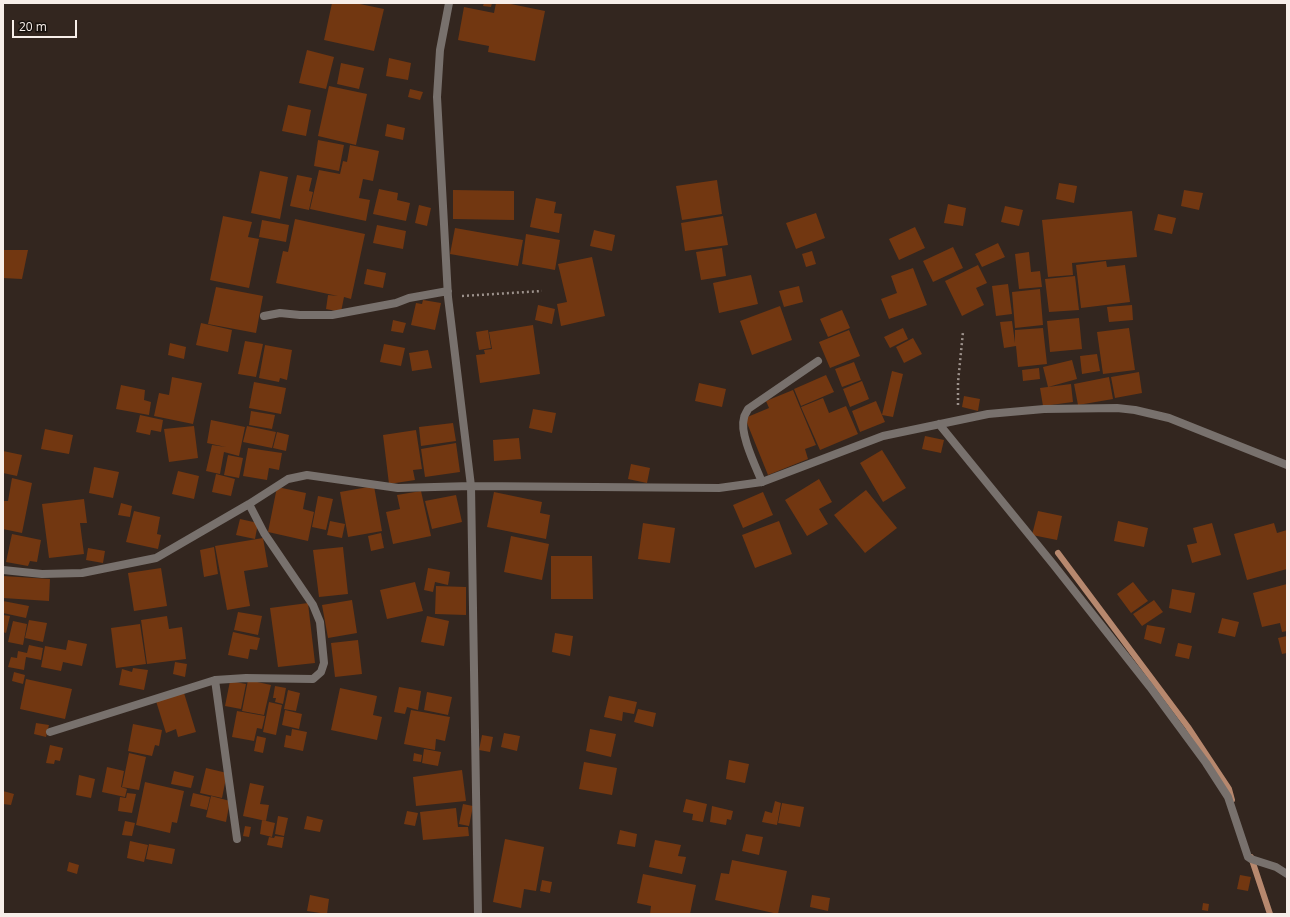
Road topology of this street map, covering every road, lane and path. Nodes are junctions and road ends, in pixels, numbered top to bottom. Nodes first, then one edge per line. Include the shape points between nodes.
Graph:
1 (449, 3) edge
2 (542, 291) dead end
3 (448, 294) junction
4 (264, 316) dead end
5 (963, 332) dead end
6 (818, 361) dead end
7 (957, 420) junction
8 (939, 424) junction
9 (1287, 465) edge
10 (762, 482) junction
11 (471, 486) junction
12 (249, 504) junction
13 (3, 570) edge
14 (215, 680) junction
15 (50, 732) dead end
16 (237, 839) dead end
17 (1287, 874) edge
18 (478, 914) edge

1 - 3 street via 440,50 437,98
2 - 3 path
3 - 4 street via 410,298 332,315 280,313
3 - 11 street
5 - 7 path
6 - 10 street via 748,409 745,414 745,438
7 - 8 street
7 - 9 street via 988,414 1044,409 1135,410 1169,418
8 - 10 street via 882,436
8 - 17 street via 1150,687 1206,763 1228,797 1248,857 1276,867
10 - 11 street via 719,488
11 - 12 street via 398,488 307,476 288,479
11 - 18 street
12 - 13 street via 156,558 82,573 42,574
12 - 14 street via 264,533 312,605 320,622 324,663 321,672 313,679
14 - 15 street
14 - 16 street

